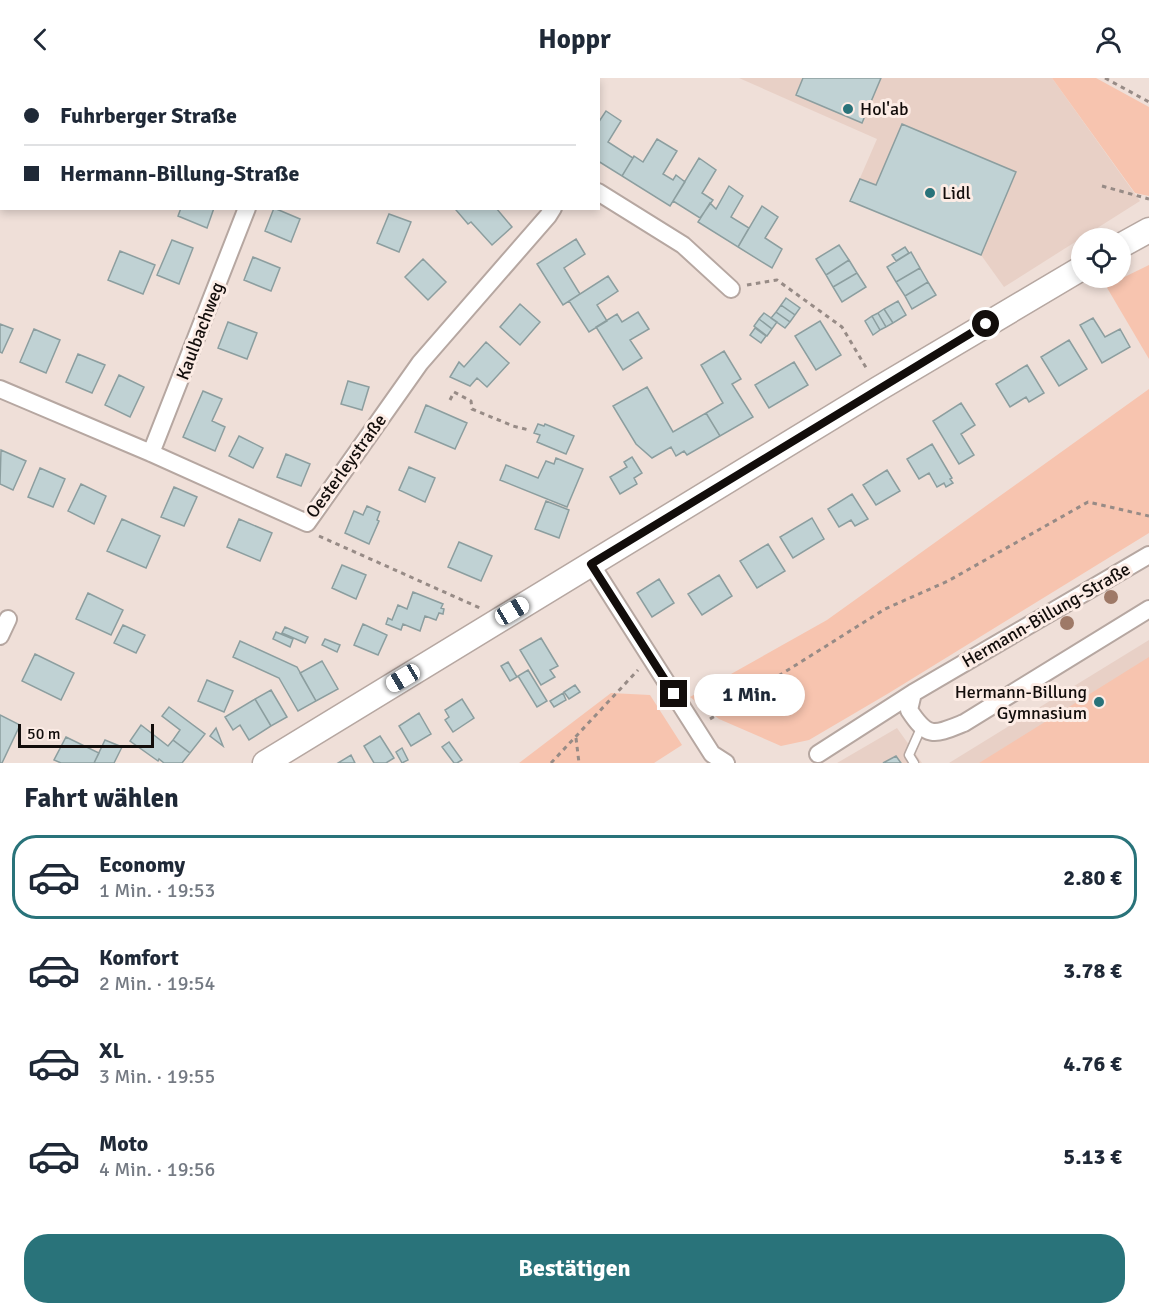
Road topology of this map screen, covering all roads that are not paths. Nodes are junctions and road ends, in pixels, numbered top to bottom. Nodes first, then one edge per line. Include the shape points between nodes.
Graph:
1 (600, 193) edge
2 (246, 210) edge
3 (552, 210) edge
4 (1149, 230) edge
5 (1131, 240) edge
6 (1071, 275) edge
7 (731, 289) road end
8 (0, 389) edge
9 (151, 453) junction
10 (1149, 555) edge
11 (591, 564) junction
12 (1149, 609) edge
13 (8, 619) dead end
14 (0, 636) edge
15 (913, 693) junction
16 (921, 728) junction
17 (818, 754) dead end
18 (265, 763) edge
19 (726, 763) edge
20 (914, 763) edge

1 - 7 street via 684,245
2 - 9 street, Kaulbachweg
3 - 9 street, Oesterleystraße via 420,363 308,523
4 - 5 main road
6 - 11 main road
8 - 9 street, Oesterleystraße
10 - 15 street, Hermann-Billung-Straße
11 - 18 main road
11 - 19 street via 711,754
12 - 16 street via 964,723 938,734
13 - 14 street
15 - 16 street via 909,710
15 - 17 street, Hermann-Billung-Straße
16 - 20 lane via 909,755

